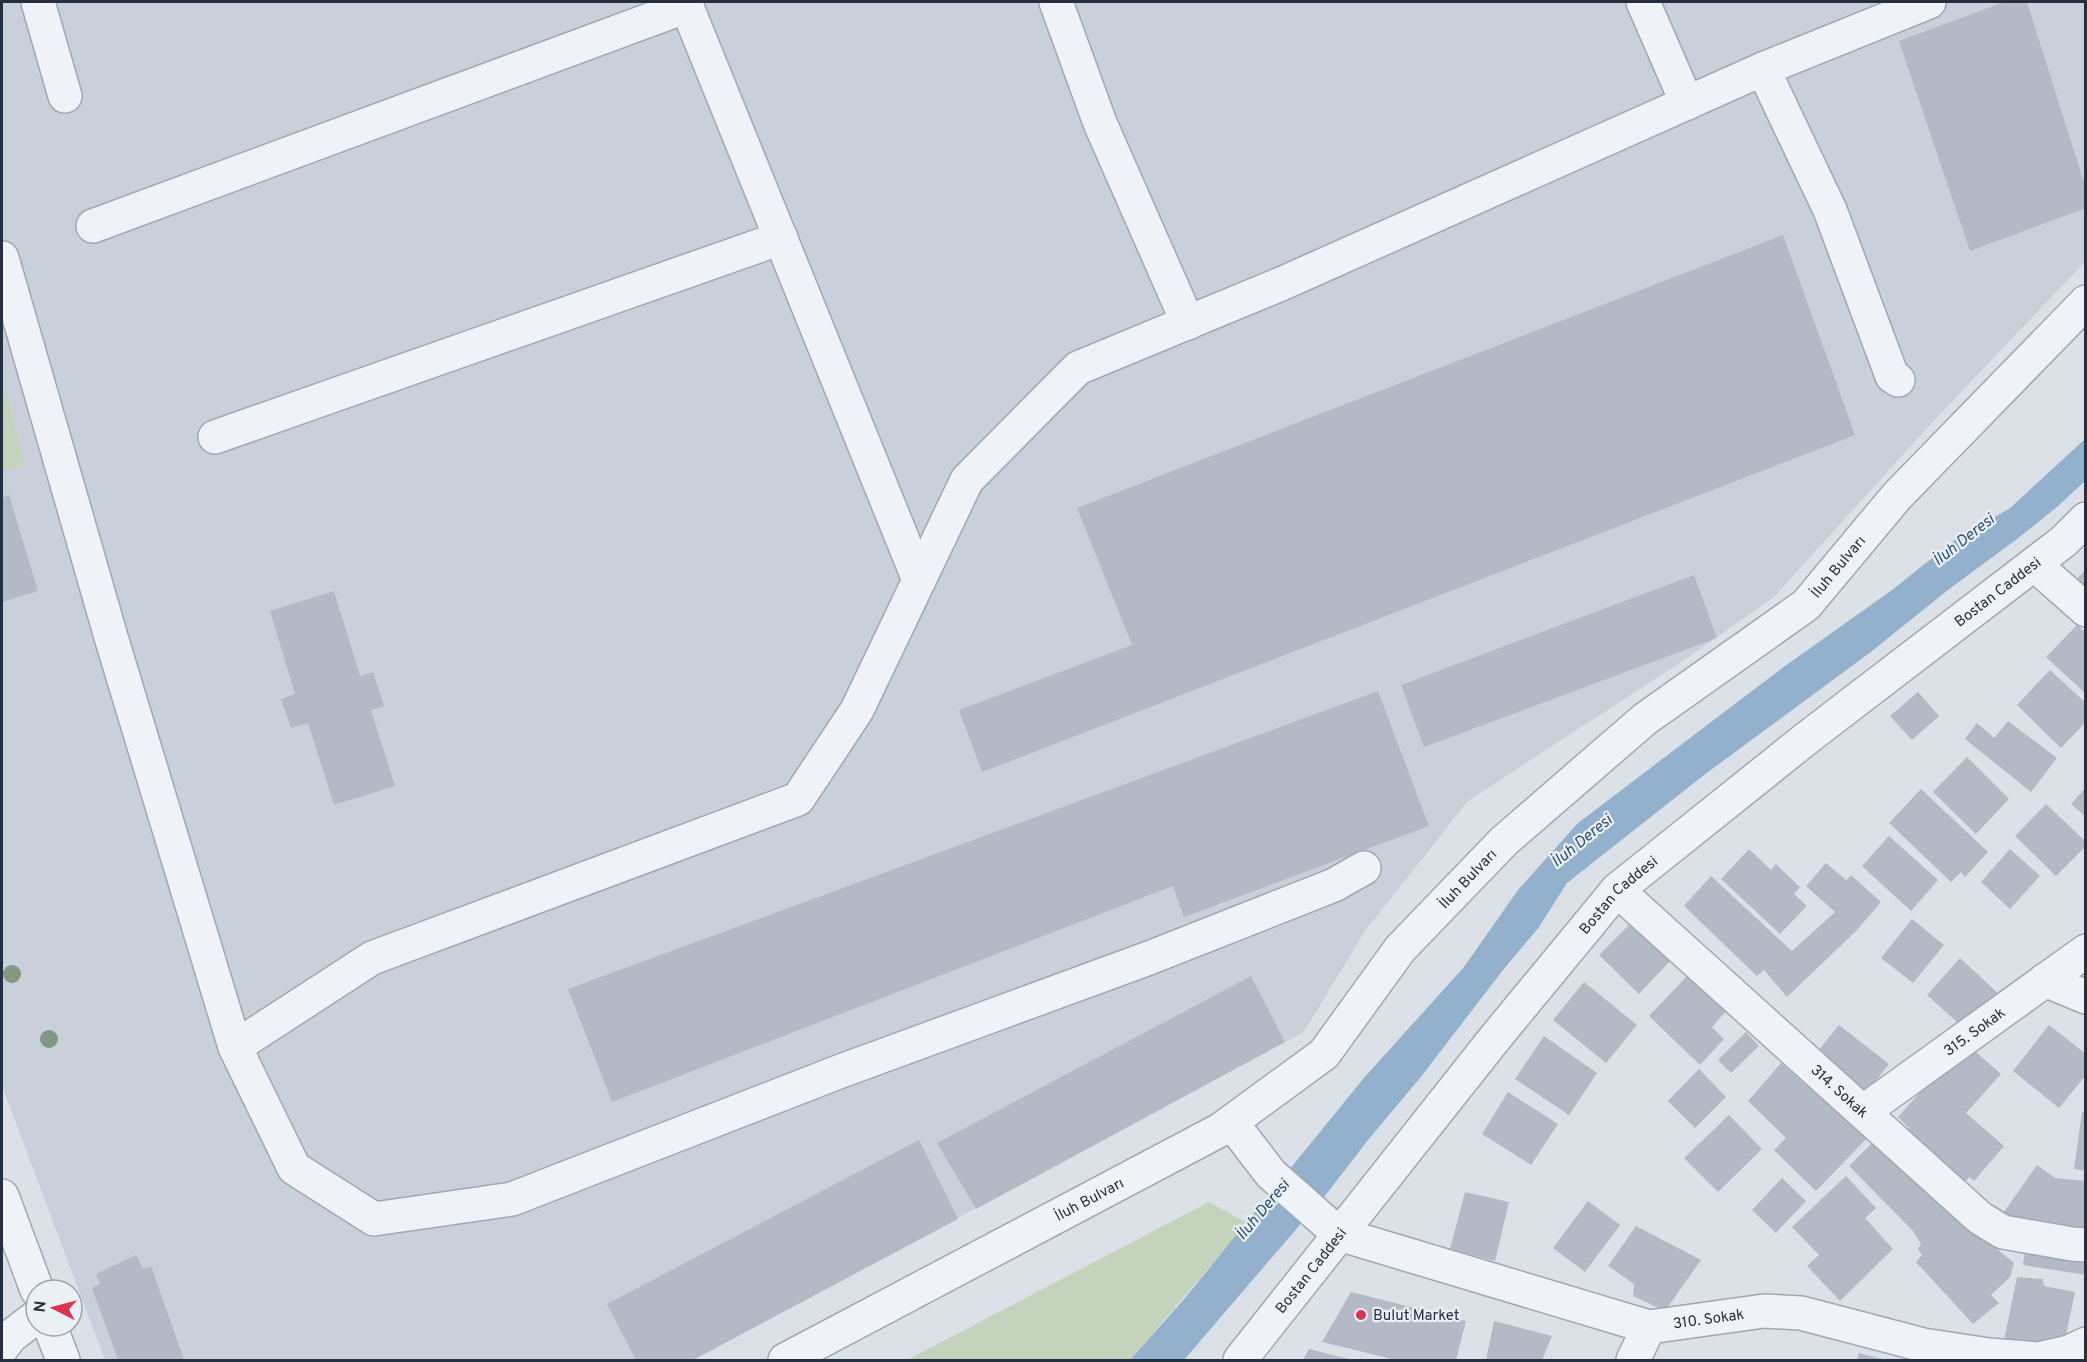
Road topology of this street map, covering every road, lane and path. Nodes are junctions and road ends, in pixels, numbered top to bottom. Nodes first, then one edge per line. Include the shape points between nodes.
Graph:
1 (38, 2) edge
2 (1056, 2) edge
3 (1643, 2) edge
4 (1929, 2) edge
5 (686, 4) edge
6 (1763, 69) junction
7 (65, 96) dead end
8 (1687, 103) junction
9 (93, 226) dead end
10 (781, 238) junction
11 (2, 258) edge
12 (2085, 302) edge
13 (1188, 323) junction
14 (1898, 380) dead end
15 (215, 437) dead end
16 (2085, 519) edge
17 (2034, 564) junction
18 (919, 580) junction
19 (2085, 610) edge
20 (1364, 868) dead end
21 (1617, 890) junction
22 (2085, 951) edge
23 (2045, 980) junction
24 (2085, 997) edge
25 (236, 1047) junction
26 (1864, 1111) junction
27 (1231, 1122) junction
28 (2, 1196) edge
29 (1328, 1224) junction
30 (2085, 1245) edge
31 (33, 1278) edge
32 (24, 1326) edge
33 (1649, 1327) junction
34 (55, 1338) edge
35 (2085, 1344) edge
36 (2, 1348) edge
37 (1939, 1354) edge
38 (63, 1360) edge
39 (785, 1360) edge
40 (1240, 1360) edge
41 (1633, 1360) edge

1 - 7 street
2 - 13 street via 1100,123
3 - 8 street
4 - 6 street
5 - 9 street
5 - 10 street
6 - 8 street
6 - 14 street via 1830,210 1892,376
8 - 13 street
10 - 15 street
10 - 18 street
11 - 25 street via 111,638
12 - 27 street, İluh Bulvarı via 1897,496 1806,605 1645,719 1504,841 1400,949 1324,1054
13 - 18 street via 1078,368 967,480
16 - 17 street, Bostan Caddesi
17 - 19 street
17 - 21 street, Bostan Caddesi
18 - 25 street via 857,710 798,799 372,958
20 - 25 street via 1334,885 1149,958 841,1071 512,1199 374,1219 294,1168
21 - 26 street, 314. Sokak
21 - 29 street, Bostan Caddesi via 1495,1038
22 - 23 street, 315. Sokak
23 - 24 street
23 - 26 street, 315. Sokak
26 - 30 street, 314. Sokak via 1980,1218 2003,1232
27 - 29 street via 1276,1178
27 - 39 street, İluh Bulvarı
28 - 31 street
29 - 33 street, 310. Sokak
29 - 40 street, Bostan Caddesi
32 - 36 street
33 - 37 street, 310. Sokak via 1764,1311 1801,1313 1914,1343
33 - 41 street
34 - 38 street
35 - 37 street, 310. Sokak via 2038,1359

